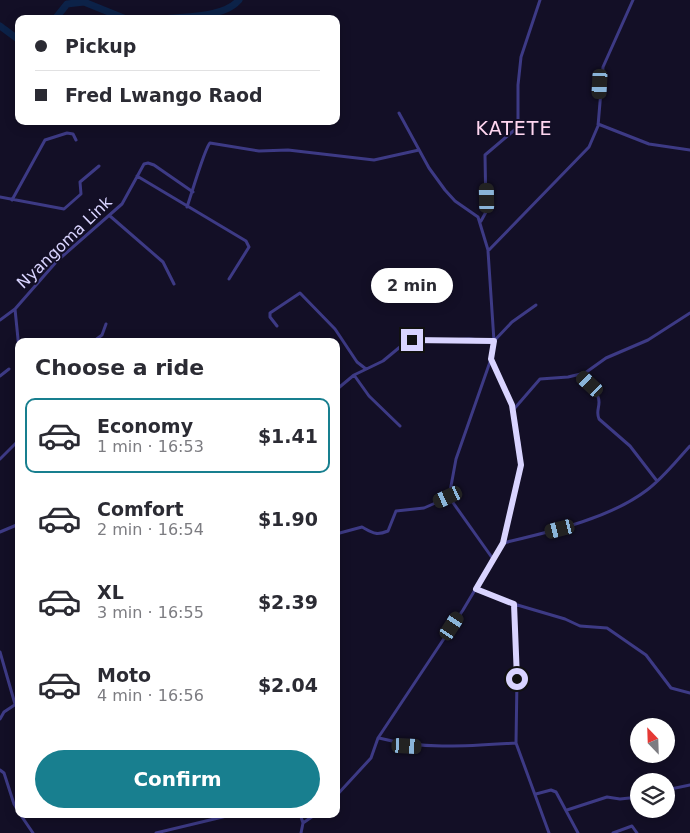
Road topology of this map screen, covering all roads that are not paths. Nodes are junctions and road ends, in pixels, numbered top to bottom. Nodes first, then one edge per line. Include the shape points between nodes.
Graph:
1 (540, 0) edge
2 (633, 0) edge
3 (399, 113) dead end
4 (598, 124) junction
5 (76, 140) dead end
6 (419, 150) junction
7 (690, 150) edge
8 (99, 166) dead end
9 (137, 176) junction
10 (193, 192) junction
11 (0, 197) edge
12 (12, 200) junction
13 (187, 207) junction
14 (110, 216) junction
15 (481, 221) junction
16 (488, 251) junction
17 (229, 279) dead end
18 (174, 284) dead end
19 (536, 305) dead end
20 (15, 309) junction
21 (690, 313) edge
22 (0, 320) edge
23 (106, 324) dead end
24 (277, 326) dead end
25 (18, 338) edge
26 (98, 338) edge
27 (494, 341) junction
28 (491, 359) junction
29 (9, 369) dead end
30 (366, 369) junction
31 (354, 375) junction
32 (580, 375) junction
33 (0, 376) edge
34 (340, 387) edge
35 (513, 410) junction
36 (400, 426) dead end
37 (15, 444) edge
38 (690, 446) edge
39 (0, 459) edge
40 (657, 482) junction
41 (448, 497) junction
42 (15, 526) edge
43 (0, 532) edge
44 (340, 533) edge
45 (503, 543) junction
46 (493, 559) junction
47 (476, 589) junction
48 (514, 604) junction
49 (0, 652) edge
50 (690, 693) edge
51 (15, 697) edge
52 (15, 705) edge
53 (0, 718) edge
54 (378, 738) junction
55 (516, 743) junction
56 (0, 770) edge
57 (690, 785) edge
58 (675, 788) edge
59 (340, 792) edge
60 (536, 794) junction
61 (630, 799) edge
62 (15, 806) edge
63 (568, 810) junction
64 (23, 818) edge
65 (218, 818) edge
66 (301, 818) edge
67 (311, 818) edge
68 (303, 824) junction
69 (33, 833) edge
70 (156, 833) edge
71 (301, 833) edge
72 (549, 833) edge
73 (578, 833) edge
74 (613, 833) edge
75 (637, 833) edge

1 - 15 street via 521,56 518,127 485,155 487,207
2 - 4 street via 603,68
3 - 6 street
4 - 7 street via 649,144
4 - 16 street via 594,139 584,154
5 - 12 street via 73,134 67,133 45,140
6 - 10 street via 374,160 288,150 259,151 210,143
6 - 15 street via 450,196
8 - 12 street via 80,182 80,194 64,209
9 - 10 street via 144,164 150,163
9 - 13 street
9 - 14 street, Nyangoma Link via 128,195
10 - 13 street
11 - 12 street
13 - 17 street via 248,244 249,248
14 - 18 street via 163,262
14 - 20 street, Nyangoma Link via 57,261
15 - 16 street
16 - 27 street
19 - 27 street via 512,322
20 - 22 street, Nyangoma Link
20 - 25 street
21 - 32 street via 648,340 606,358
23 - 26 street
24 - 30 street via 270,313 300,293
27 - 28 street
27 - 30 street via 412,340
28 - 35 street
28 - 41 street via 456,459
29 - 33 street
30 - 31 street
31 - 34 street
31 - 36 street via 369,396
32 - 35 street via 540,378
32 - 40 street via 597,394 599,418 630,446
35 - 45 street via 521,465
37 - 39 street
38 - 40 street
40 - 45 street via 596,516
41 - 44 street via 424,508 396,512 388,530 380,534 362,527
41 - 46 street
42 - 43 street
45 - 46 street
46 - 47 street
47 - 48 street
47 - 54 street
48 - 50 street via 580,626 607,628 646,655 671,688
48 - 55 street
49 - 51 street
52 - 53 street
54 - 55 street via 424,747
54 - 59 street via 371,758
55 - 60 street
56 - 62 street via 4,773
57 - 58 street
60 - 63 street via 554,790
60 - 72 street
61 - 63 street via 607,797
63 - 73 street
64 - 69 street
65 - 70 street
66 - 68 street
67 - 68 street
68 - 71 street
74 - 75 street via 632,826

